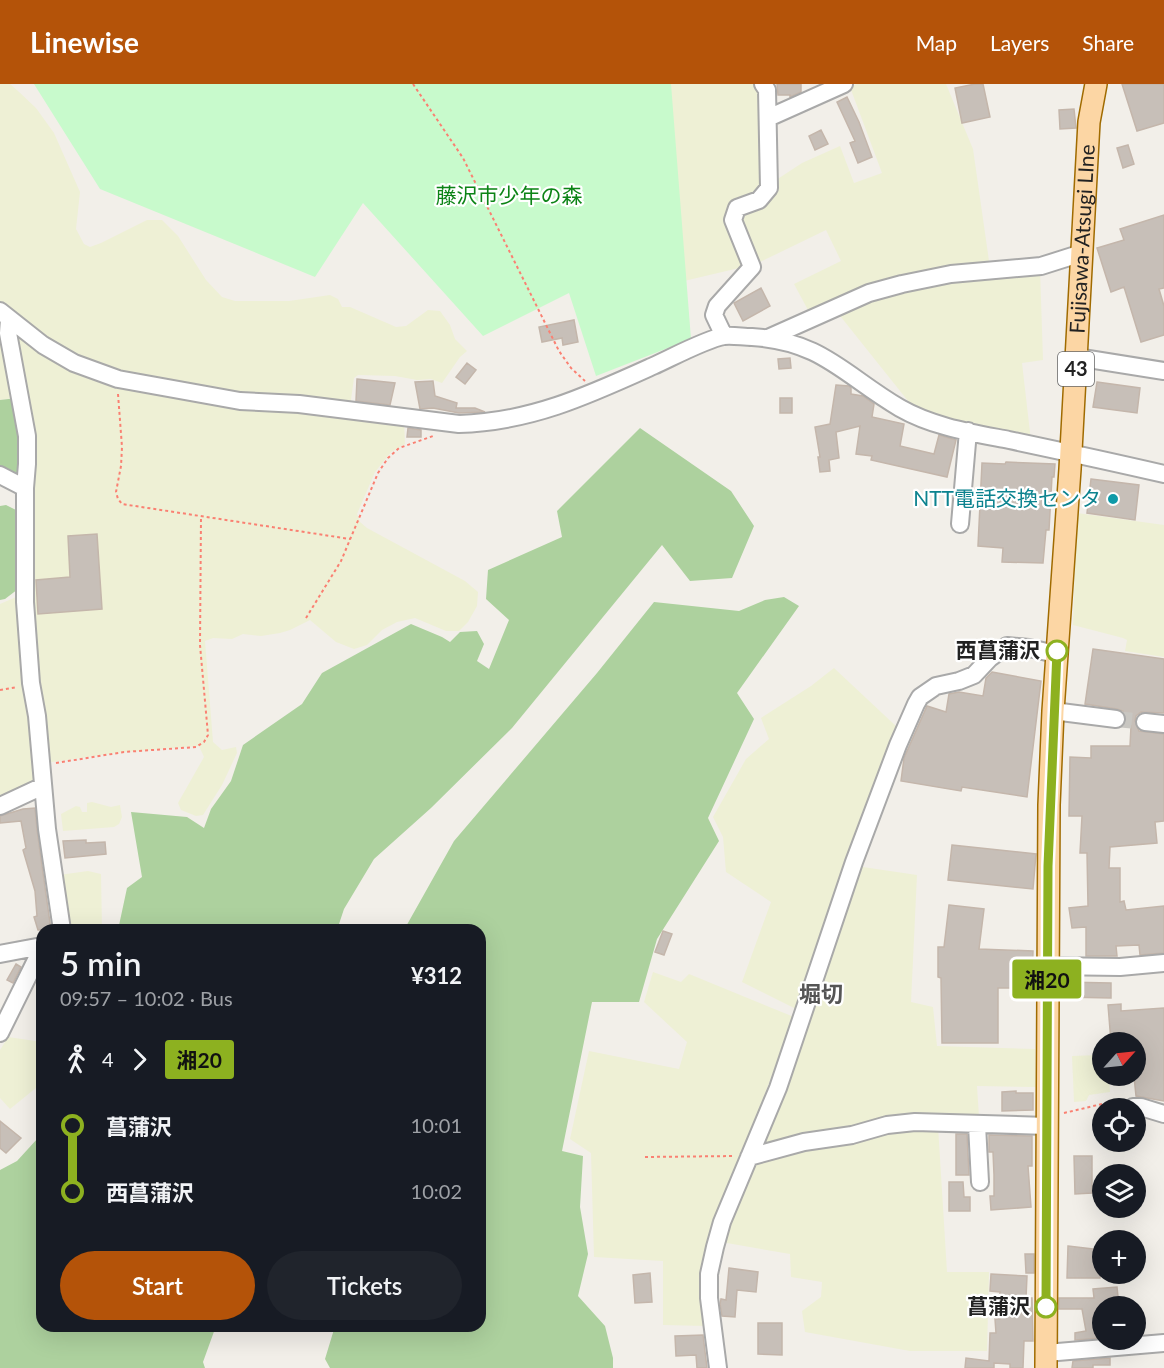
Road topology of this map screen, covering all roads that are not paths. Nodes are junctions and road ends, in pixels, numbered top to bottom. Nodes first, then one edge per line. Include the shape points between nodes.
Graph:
1 (763, 84) edge
2 (844, 84) edge
3 (1096, 84) edge
4 (822, 89) edge
5 (768, 118) junction
6 (1082, 253) junction
7 (5, 315) edge
8 (724, 336) junction
9 (768, 338) junction
10 (1076, 357) junction
11 (1164, 371) edge
12 (968, 431) junction
13 (1071, 454) junction
14 (1164, 474) edge
15 (0, 475) edge
16 (25, 488) junction
17 (960, 524) dead end
18 (1056, 654) junction
19 (1053, 711) junction
20 (1116, 719) tunnel mouth
21 (1145, 722) tunnel mouth
22 (1164, 724) edge
23 (43, 786) junction
24 (0, 806) edge
25 (61, 924) edge
26 (36, 948) edge
27 (0, 954) edge
28 (36, 959) edge
29 (1164, 963) edge
30 (1047, 966) junction
31 (0, 1033) edge
32 (1146, 1109) edge
33 (1164, 1114) edge
34 (1047, 1122) junction
35 (977, 1125) junction
36 (749, 1157) junction
37 (980, 1182) dead end
38 (1164, 1343) edge
39 (1046, 1360) edge
40 (718, 1368) edge

1 - 5 street via 767,90
2 - 4 street
3 - 6 main road, Fujisawa-Atsugi LIne / 43 via 1089,122
4 - 5 street
5 - 8 street via 769,188 759,200 737,208 733,220 752,267 717,306 714,315
6 - 9 street via 1041,266 951,274 902,284 869,293
6 - 10 main road, Fujisawa-Atsugi LIne / 43
7 - 8 street via 74,363 118,379 240,401 299,404 459,424 557,408
7 - 16 street via 27,436
8 - 9 street
9 - 12 street via 816,352 901,408 928,421
10 - 11 street
10 - 13 main road, Fujisawa-Atsugi LIne / 43
12 - 13 street
12 - 17 street
13 - 14 street
13 - 18 main road, Fujisawa-Atsugi LIne / 43
15 - 16 street
16 - 23 street via 26,602
18 - 19 main road, Fujisawa-Atsugi LIne / 43
18 - 36 street via 1007,646 974,675 929,690 920,697 854,862 778,1088
19 - 20 street
19 - 30 main road, Fujisawa-Atsugi LIne / 43
21 - 22 street
23 - 24 street
23 - 25 street
26 - 27 street
28 - 31 street
29 - 30 street
30 - 34 main road, Fujisawa-Atsugi LIne / 43
32 - 33 street
34 - 35 street
34 - 39 main road, Fujisawa-Atsugi LIne / 43
35 - 36 street via 887,1125
35 - 37 street
36 - 40 street via 722,1222 710,1274 709,1298
38 - 39 street

